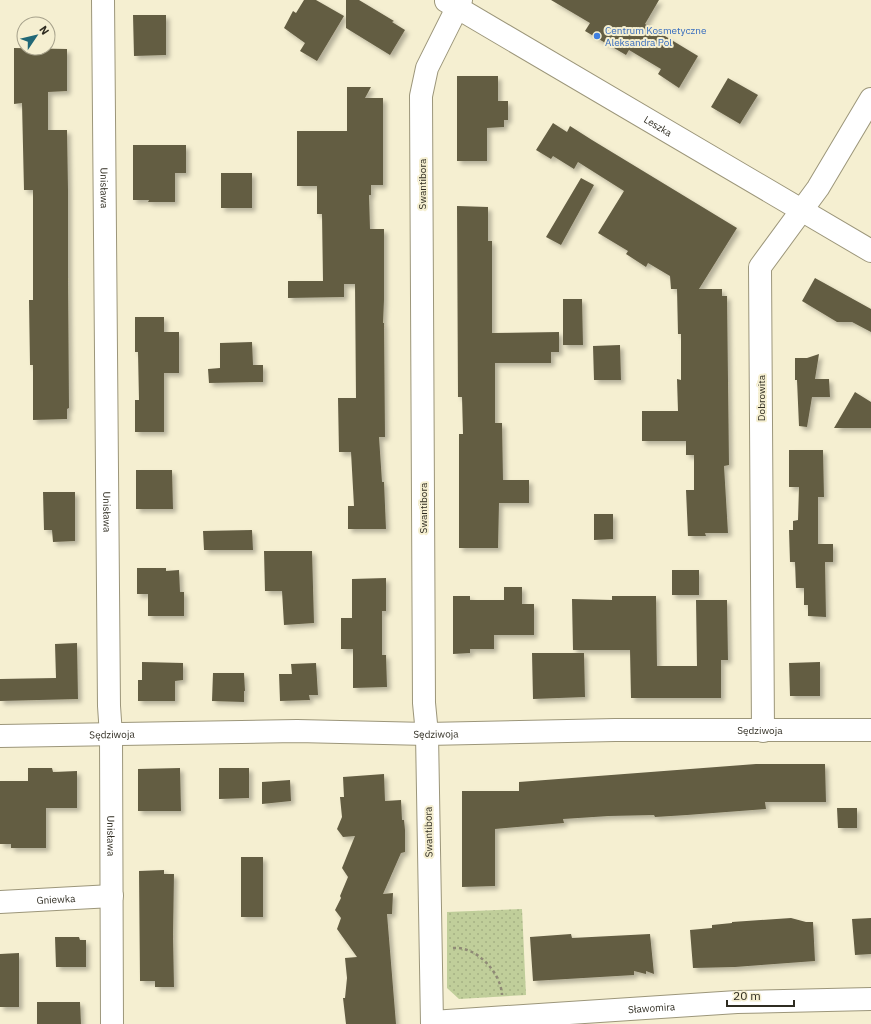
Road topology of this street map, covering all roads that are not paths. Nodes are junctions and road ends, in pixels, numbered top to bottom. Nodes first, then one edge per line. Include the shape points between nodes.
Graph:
1 (103, 0) edge
2 (455, 2) edge
3 (871, 99) edge
4 (802, 211) junction
5 (871, 251) edge
6 (871, 730) edge
7 (763, 731) junction
8 (427, 734) junction
9 (111, 735) junction
10 (0, 736) edge
11 (112, 896) junction
12 (0, 902) edge
13 (871, 999) edge
14 (432, 1023) edge
15 (112, 1024) edge

1 - 9 street, Unisława
2 - 4 street, Leszka
2 - 8 street, Swantibora via 427,68 421,96 424,703
3 - 4 street, Dobrowita
4 - 5 street, Leszka
4 - 7 street, Dobrowita via 760,267
6 - 7 street, Sędziwoja
7 - 8 street, Sędziwoja via 616,730
8 - 9 street, Sędziwoja via 297,731
8 - 14 street, Swantibora
9 - 10 street, Sędziwoja
9 - 11 street, Unisława
11 - 12 street, Gniewka
11 - 15 street, Unisława
13 - 14 street, Sławomira via 737,1002

